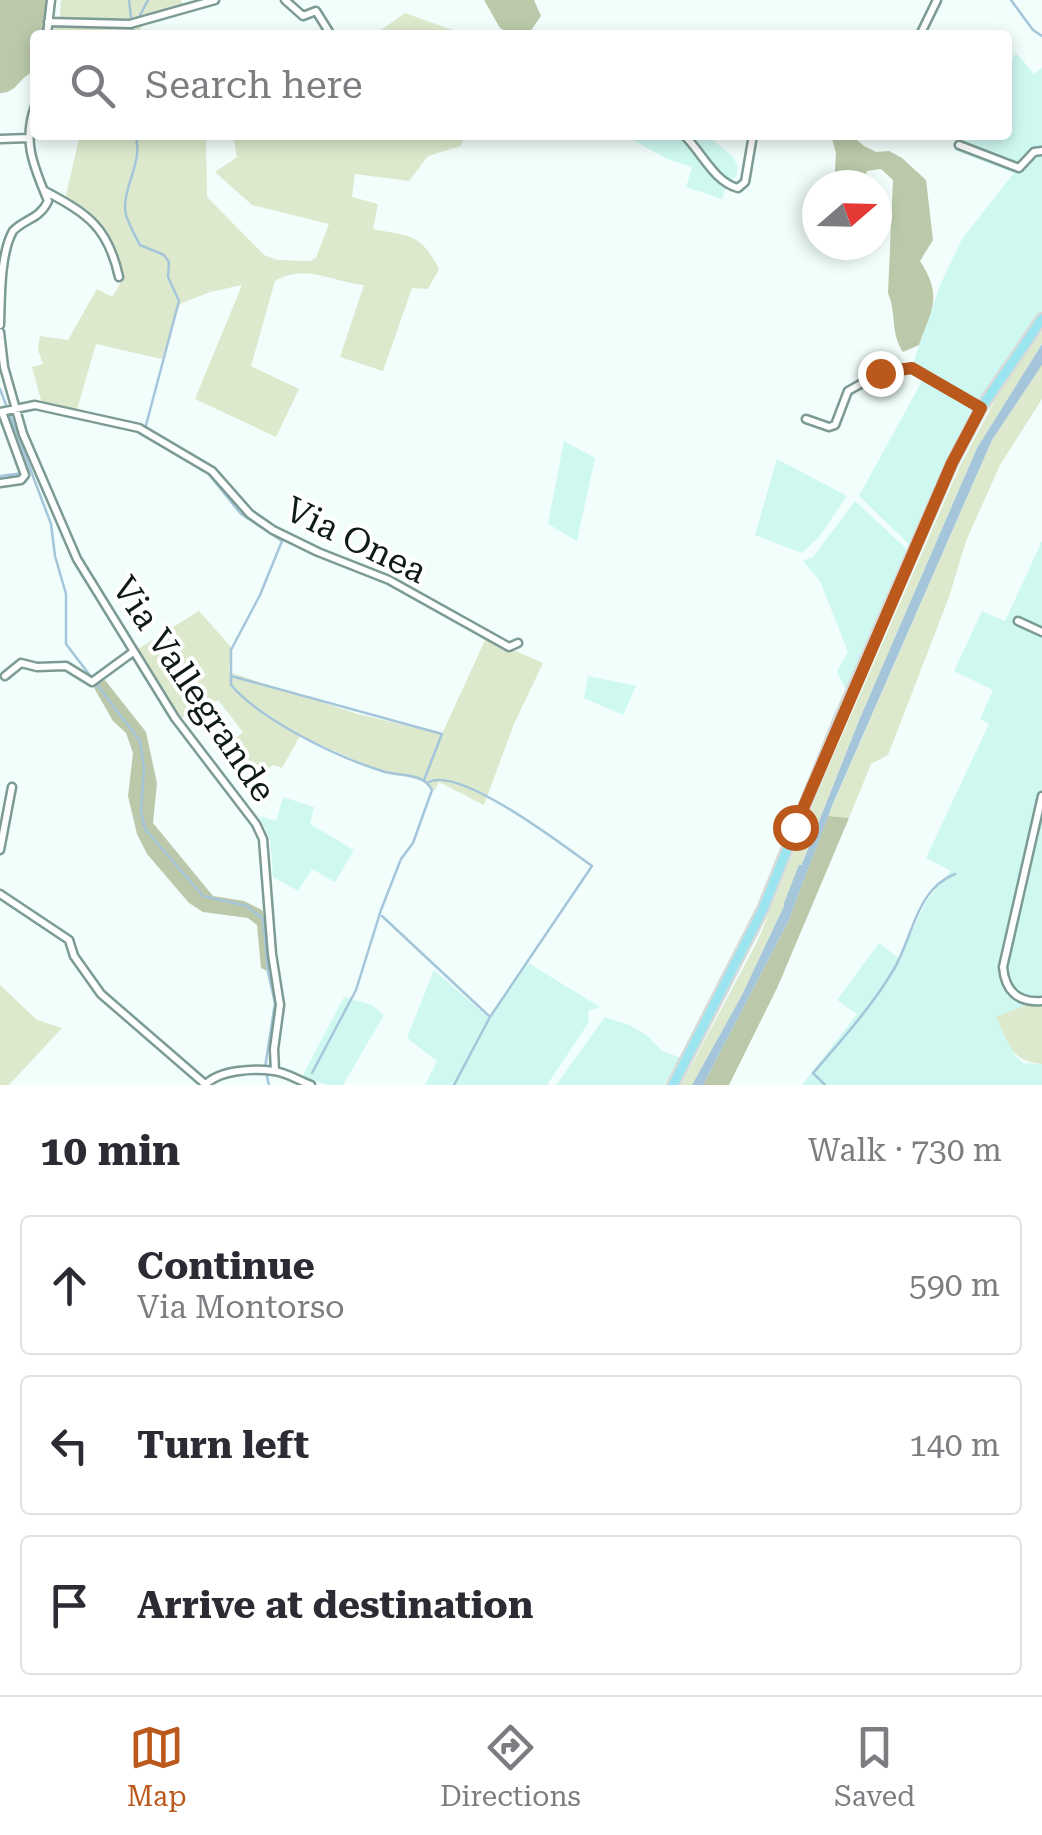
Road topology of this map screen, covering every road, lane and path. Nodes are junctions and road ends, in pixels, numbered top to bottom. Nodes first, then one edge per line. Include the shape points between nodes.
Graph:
1 (51, 0) edge
2 (216, 0) edge
3 (285, 0) edge
4 (937, 0) edge
5 (48, 22) junction
6 (47, 30) edge
7 (329, 30) edge
8 (922, 30) edge
9 (30, 120) edge
10 (0, 139) edge
11 (689, 140) edge
12 (752, 140) edge
13 (28, 142) junction
14 (959, 144) dead end
15 (1042, 152) edge
16 (44, 190) junction
17 (119, 278) dead end
18 (1042, 318) edge
19 (0, 328) edge
20 (981, 408) junction
21 (7, 411) edge
22 (806, 419) dead end
23 (0, 483) edge
24 (1018, 621) dead end
25 (1042, 632) edge
26 (518, 643) dead end
27 (133, 652) junction
28 (4, 676) dead end
29 (12, 787) dead end
30 (1042, 796) edge
31 (0, 850) edge
32 (0, 894) edge
33 (1042, 1002) edge
34 (275, 1071) junction
35 (207, 1082) edge
36 (311, 1085) edge
37 (674, 1085) edge

1 - 5 street
2 - 5 street via 130,24
3 - 7 street via 303,16 316,11
4 - 8 street
5 - 6 street
9 - 13 street
10 - 13 street
11 - 12 street via 717,176 738,188 745,182
13 - 16 street
14 - 15 street via 1019,168
16 - 17 street via 94,221
16 - 19 street via 45,208 15,228 2,254
18 - 20 main road
19 - 21 street
20 - 22 street via 912,368 880,373 848,391 836,425
20 - 37 main road via 838,722 762,910
21 - 23 street via 24,473 21,480
21 - 26 street, Via Onea via 35,405 139,428 212,471 273,530 389,580 509,647
21 - 27 street, Via Vallegrande via 76,559
24 - 25 street
27 - 28 street via 94,681 66,666 21,663
27 - 34 street, Via Vallegrande via 263,839 280,1004
29 - 31 street
30 - 33 street via 1003,967 1015,996
32 - 35 street via 69,940 101,994
34 - 35 street via 226,1073
34 - 36 street

